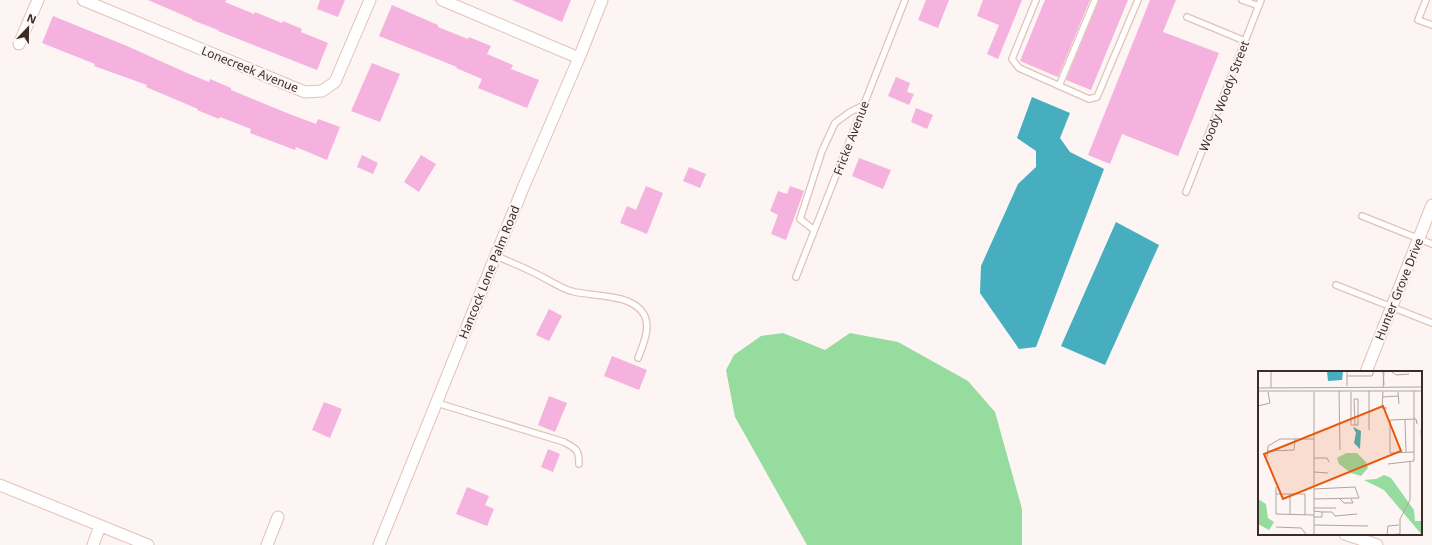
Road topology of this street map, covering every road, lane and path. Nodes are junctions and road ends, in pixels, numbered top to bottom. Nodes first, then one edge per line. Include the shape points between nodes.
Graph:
1 (38, 0) edge
2 (83, 0) edge
3 (370, 0) edge
4 (442, 0) edge
5 (602, 0) edge
6 (905, 0) edge
7 (1036, 0) edge
8 (1095, 0) edge
9 (1138, 0) edge
10 (1242, 0) edge
11 (1261, 0) edge
12 (1426, 0) edge
13 (1259, 6) junction
14 (1188, 17) dead end
15 (1432, 25) edge
16 (1245, 41) junction
17 (19, 44) dead end
18 (579, 58) junction
19 (1059, 86) junction
20 (864, 105) junction
21 (1186, 192) dead end
22 (1432, 205) edge
23 (1362, 216) dead end
24 (814, 230) junction
25 (1419, 239) junction
26 (1432, 244) edge
27 (496, 256) junction
28 (796, 277) dead end
29 (1336, 285) dead end
30 (1392, 307) junction
31 (1432, 323) edge
32 (638, 358) dead end
33 (1366, 371) edge
34 (437, 402) junction
35 (579, 464) dead end
36 (0, 485) edge
37 (278, 517) dead end
38 (100, 526) junction
39 (1348, 535) edge
40 (93, 545) edge
41 (148, 545) edge
42 (267, 545) edge
43 (380, 545) edge
44 (1376, 545) edge

1 - 17 street
2 - 3 street, Lonecreek Avenue via 305,92 322,91 335,82
4 - 18 street
5 - 18 street, Hancock Lone Palm Road
6 - 20 lane, Fricke Avenue
7 - 19 lane via 1012,59 1019,68
8 - 19 lane
9 - 19 lane via 1097,97 1088,99
10 - 13 lane
11 - 13 lane, Woody Woody Street
12 - 15 lane via 1418,20
13 - 16 lane, Woody Woody Street
14 - 16 lane
16 - 21 lane, Woody Woody Street
18 - 27 street, Hancock Lone Palm Road
20 - 24 lane, Fricke Avenue
20 - 24 lane via 835,123 822,151 800,219
22 - 25 street, Hunter Grove Drive
23 - 25 lane
24 - 28 lane, Fricke Avenue
25 - 26 lane
25 - 30 street, Hunter Grove Drive
27 - 32 lane via 518,264 571,291 632,303 644,313 646,325 645,338
27 - 34 street, Hancock Lone Palm Road
29 - 30 lane
30 - 31 lane
30 - 33 street, Hunter Grove Drive
34 - 35 lane via 564,442 574,447 579,454
34 - 43 street, Hancock Lone Palm Road
36 - 38 street
37 - 42 street
38 - 40 street
38 - 41 street
39 - 44 street

